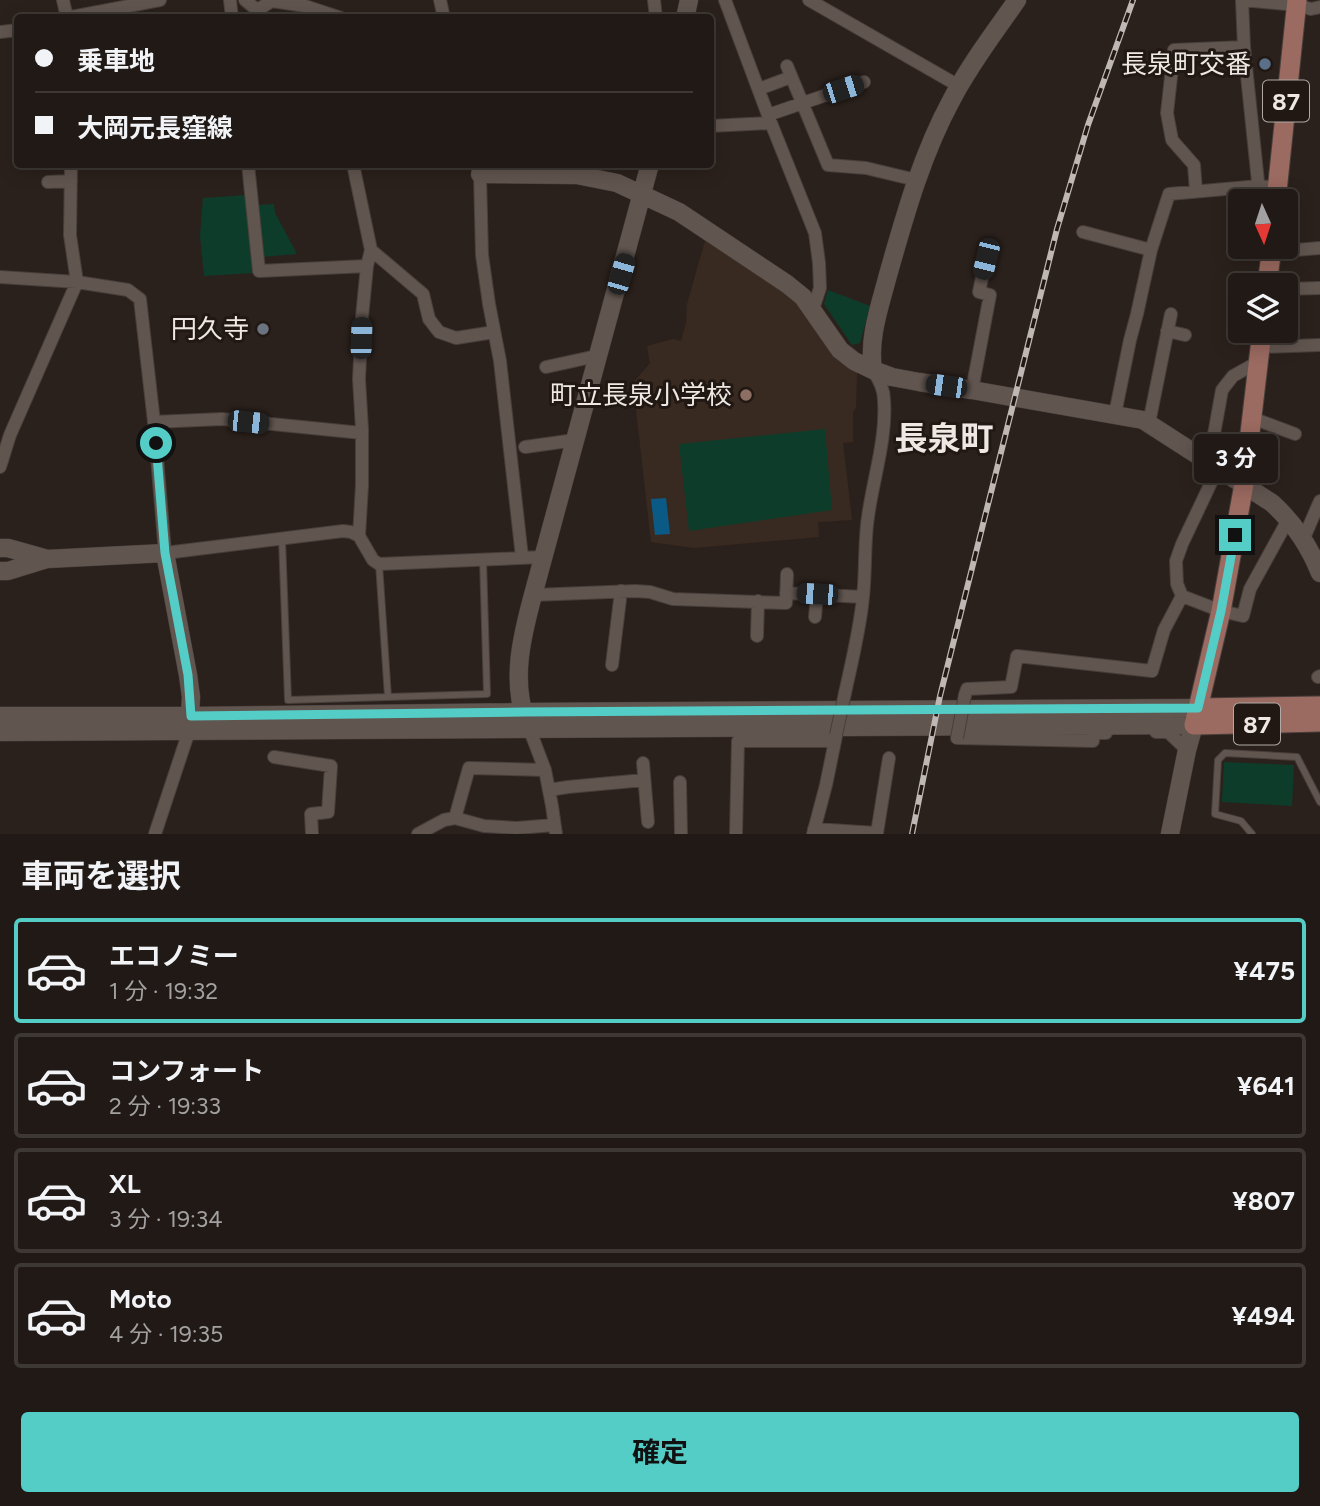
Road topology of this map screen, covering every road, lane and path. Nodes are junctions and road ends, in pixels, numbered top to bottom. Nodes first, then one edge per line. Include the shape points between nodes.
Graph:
1 (160, 0) edge
2 (245, 0) edge
3 (725, 0) edge
4 (809, 0) edge
5 (1017, 0) edge
6 (1242, 0) edge
7 (1296, 3) edge
8 (1320, 6) edge
9 (83, 14) edge
10 (261, 14) edge
11 (329, 14) edge
12 (1244, 47) junction
13 (864, 82) dead end
14 (959, 86) junction
15 (759, 89) junction
16 (801, 103) junction
17 (770, 119) junction
18 (714, 126) edge
19 (71, 168) edge
20 (248, 168) edge
21 (354, 168) edge
22 (649, 168) edge
23 (478, 169) edge
24 (916, 180) junction
25 (71, 181) junction
26 (48, 182) dead end
27 (1269, 189) edge
28 (1270, 189) edge
29 (1196, 191) junction
30 (1228, 191) edge
31 (643, 195) junction
32 (1083, 232) dead end
33 (1320, 247) edge
34 (1298, 248) edge
35 (371, 250) junction
36 (1151, 250) junction
37 (986, 259) dead end
38 (367, 266) junction
39 (0, 277) edge
40 (77, 282) junction
41 (1320, 288) edge
42 (1298, 289) edge
43 (813, 310) junction
44 (1171, 314) dead end
45 (1167, 331) junction
46 (494, 332) junction
47 (1185, 335) dead end
48 (1320, 345) edge
49 (1260, 347) edge
50 (592, 357) dead end
51 (546, 366) dead end
52 (873, 370) junction
53 (972, 390) junction
54 (1115, 414) junction
55 (1252, 418) junction
56 (154, 422) junction
57 (1149, 423) junction
58 (362, 433) junction
59 (5, 434) edge
60 (1295, 434) dead end
61 (575, 440) junction
62 (525, 447) dead end
63 (1213, 465) junction
64 (0, 467) edge
65 (1244, 484) junction
66 (1320, 501) edge
67 (1289, 518) junction
68 (359, 536) junction
69 (282, 539) junction
70 (1303, 540) junction
71 (0, 548) edge
72 (165, 553) junction
73 (522, 557) junction
74 (544, 557) junction
75 (47, 559) junction
76 (483, 559) junction
77 (379, 564) junction
78 (0, 571) edge
79 (1320, 573) edge
80 (787, 574) dead end
81 (621, 591) junction
82 (786, 593) junction
83 (817, 594) junction
84 (533, 595) junction
85 (1182, 596) junction
86 (863, 597) junction
87 (758, 601) junction
88 (1221, 611) junction
89 (815, 617) dead end
90 (757, 636) dead end
91 (612, 666) dead end
92 (388, 697) junction
93 (1320, 706) edge
94 (0, 716) edge
95 (1196, 717) junction
96 (526, 720) junction
97 (1320, 722) edge
98 (190, 724) junction
99 (0, 732) edge
100 (835, 738) junction
101 (1186, 750) junction
102 (274, 757) dead end
103 (889, 758) dead end
104 (643, 764) dead end
105 (545, 770) junction
106 (644, 780) junction
107 (680, 782) dead end
108 (549, 790) junction
109 (1320, 802) edge
110 (455, 818) junction
111 (648, 822) dead end
112 (555, 830) edge
113 (813, 832) edge
114 (155, 834) edge
115 (312, 834) edge
116 (418, 834) edge
117 (681, 834) edge
118 (736, 834) edge
119 (1170, 834) edge
120 (1252, 834) edge

1 - 9 street
2 - 10 street
3 - 15 street
4 - 14 street
5 - 14 street
6 - 7 street
6 - 12 street
7 - 8 street via 1311,9
7 - 28 main road, 87
10 - 11 street via 272,1
12 - 27 street
12 - 29 street via 1174,50 1167,113 1172,140 1194,165
13 - 16 street
14 - 24 street
15 - 16 street via 789,71
15 - 17 street
16 - 17 street
16 - 24 street via 828,165
17 - 18 street
17 - 43 street via 815,233 820,288
19 - 25 street
20 - 38 street via 259,271
21 - 35 street
22 - 31 street
23 - 31 street via 577,175 617,183
23 - 46 street via 482,255
24 - 52 street via 874,330
25 - 26 street
25 - 40 street
29 - 30 street
29 - 36 street via 1169,194
31 - 43 street via 678,212 787,284
31 - 61 street
32 - 36 street
33 - 34 street
35 - 38 street
35 - 46 street via 423,294 429,319 439,332 456,338
36 - 54 street
37 - 53 street via 978,292 990,295
38 - 58 street via 359,379
39 - 40 street
40 - 56 street via 128,290 140,299
40 - 59 street
41 - 42 street
43 - 52 street via 840,349
44 - 45 street
45 - 47 street
45 - 57 street
46 - 73 street
48 - 49 street
49 - 55 main road, 87
49 - 63 street via 1222,390
50 - 51 street
52 - 53 street
52 - 86 street via 884,399
53 - 54 street
54 - 57 street
55 - 60 street
55 - 65 main road, 87
56 - 58 street via 222,419
56 - 72 street
57 - 63 street
58 - 68 street
59 - 64 street
61 - 62 street
61 - 74 street
63 - 65 street
63 - 85 street via 1176,561
65 - 67 street
65 - 88 main road, 87
66 - 70 street
67 - 70 street
67 - 88 street via 1250,589 1243,616
68 - 69 street via 343,531
68 - 77 street
69 - 72 street
69 - 92 lane via 288,699
70 - 79 street
71 - 75 street
72 - 75 street
72 - 98 street via 188,675
73 - 74 street
73 - 76 street
74 - 84 street
75 - 78 street
76 - 77 street
76 - 92 lane via 487,694
77 - 92 lane
80 - 82 street
81 - 84 street
81 - 87 street via 673,599
81 - 91 street
82 - 83 street
82 - 87 street via 786,603
83 - 86 street
83 - 89 street
84 - 96 street via 518,669
85 - 88 street
85 - 101 street, bridge via 1164,630 1152,671 1017,656 1011,687 967,689 957,737 1093,741 1093,733 1168,732
86 - 100 street, bridge
87 - 90 street
88 - 95 main road, 87
93 - 95 main road, 87
94 - 98 street
95 - 96 street
95 - 97 main road, 87
95 - 101 street
96 - 98 street
96 - 105 street
98 - 99 street
98 - 114 street
100 - 113 street
100 - 118 street via 738,741
101 - 119 street
102 - 115 street via 331,766 328,812 311,814
103 - 113 street via 877,833
104 - 106 street
105 - 108 street
105 - 110 street via 469,768
106 - 108 street
106 - 111 street
107 - 117 street
108 - 112 street
109 - 120 lane via 1297,757 1225,754 1218,760 1215,814 1241,821
110 - 112 street via 484,826
110 - 116 street

